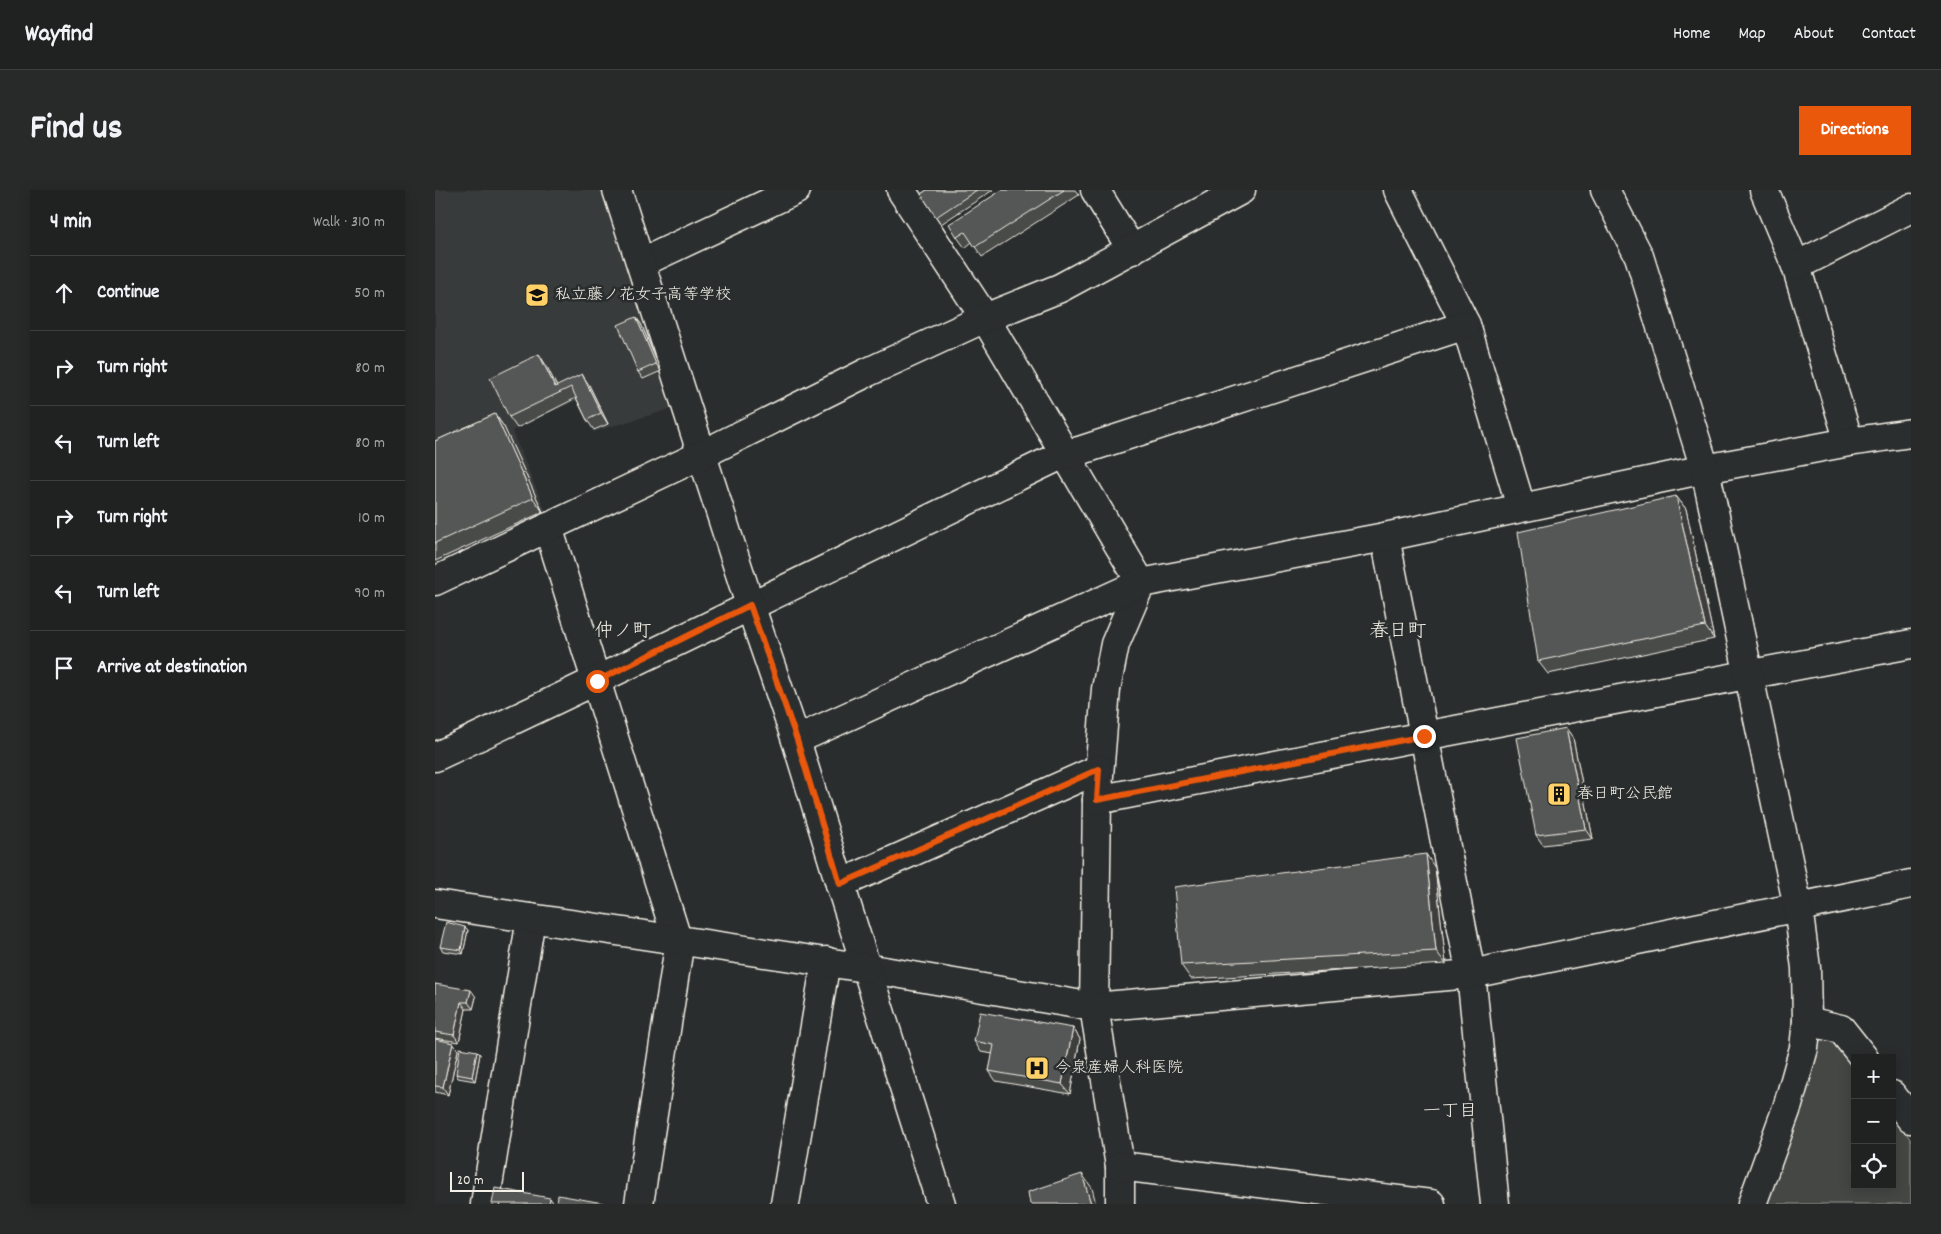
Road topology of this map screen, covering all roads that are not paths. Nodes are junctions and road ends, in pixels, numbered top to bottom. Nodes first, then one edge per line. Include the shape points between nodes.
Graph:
1 (617, 190) edge
2 (795, 190) edge
3 (901, 190) edge
4 (1095, 190) edge
5 (1241, 190) edge
6 (1398, 190) edge
7 (1605, 190) edge
8 (1764, 190) edge
9 (1911, 208) edge
10 (1132, 250) junction
11 (641, 263) junction
12 (1795, 266) junction
13 (985, 318) junction
14 (1466, 325) junction
15 (1911, 433) edge
16 (1849, 442) junction
17 (703, 454) junction
18 (1064, 454) junction
19 (1705, 469) junction
20 (1521, 506) junction
21 (548, 527) junction
22 (1385, 537) junction
23 (435, 581) edge
24 (1141, 583) junction
25 (750, 605) junction
26 (1911, 644) edge
27 (1749, 676) junction
28 (597, 681) junction
29 (1424, 736) junction
30 (797, 740) junction
31 (435, 757) edge
32 (1099, 769) junction
33 (1097, 800) junction
34 (840, 884) junction
35 (1911, 884) edge
36 (435, 904) edge
37 (1798, 907) junction
38 (531, 918) junction
39 (677, 939) junction
40 (826, 961) junction
41 (866, 968) junction
42 (1471, 974) junction
43 (1094, 1007) junction
44 (1807, 1020) junction
45 (1861, 1054) edge
46 (1895, 1099) edge
47 (1911, 1119) edge
48 (1120, 1166) junction
49 (1414, 1203) edge
50 (485, 1204) edge
51 (639, 1204) edge
52 (785, 1204) edge
53 (941, 1204) edge
54 (1120, 1204) edge
55 (1495, 1204) edge
56 (1753, 1204) edge

1 - 11 street
2 - 11 street
3 - 13 street
4 - 10 street
5 - 10 street
6 - 14 street
7 - 19 street via 1639,256
8 - 12 street
9 - 12 street
10 - 13 street via 1060,288
11 - 17 street
12 - 16 street
13 - 17 street
13 - 18 street
14 - 18 street
14 - 20 street
15 - 16 street
16 - 19 street
17 - 21 street
17 - 25 street
18 - 24 street
18 - 25 street
19 - 20 street
19 - 27 street
20 - 22 street
21 - 23 street
21 - 28 street
22 - 24 street
22 - 29 street
24 - 30 street
24 - 32 street via 1115,644 1106,689
25 - 28 street
25 - 30 street
26 - 27 street
27 - 29 street
27 - 37 street
28 - 31 street
28 - 39 street
29 - 33 street
29 - 42 street
30 - 34 street
32 - 33 street
32 - 34 street
33 - 43 street
34 - 41 street
35 - 37 street
36 - 38 street
37 - 42 street
37 - 44 street via 1806,968
38 - 39 street
38 - 50 street
39 - 40 street
39 - 51 street via 678,953
40 - 41 street
40 - 52 street
41 - 43 street
41 - 53 street
42 - 43 street
42 - 55 street
43 - 48 street
44 - 45 street via 1841,1029
44 - 56 street via 1804,1048 1788,1105
46 - 47 street
48 - 49 street
48 - 54 street

